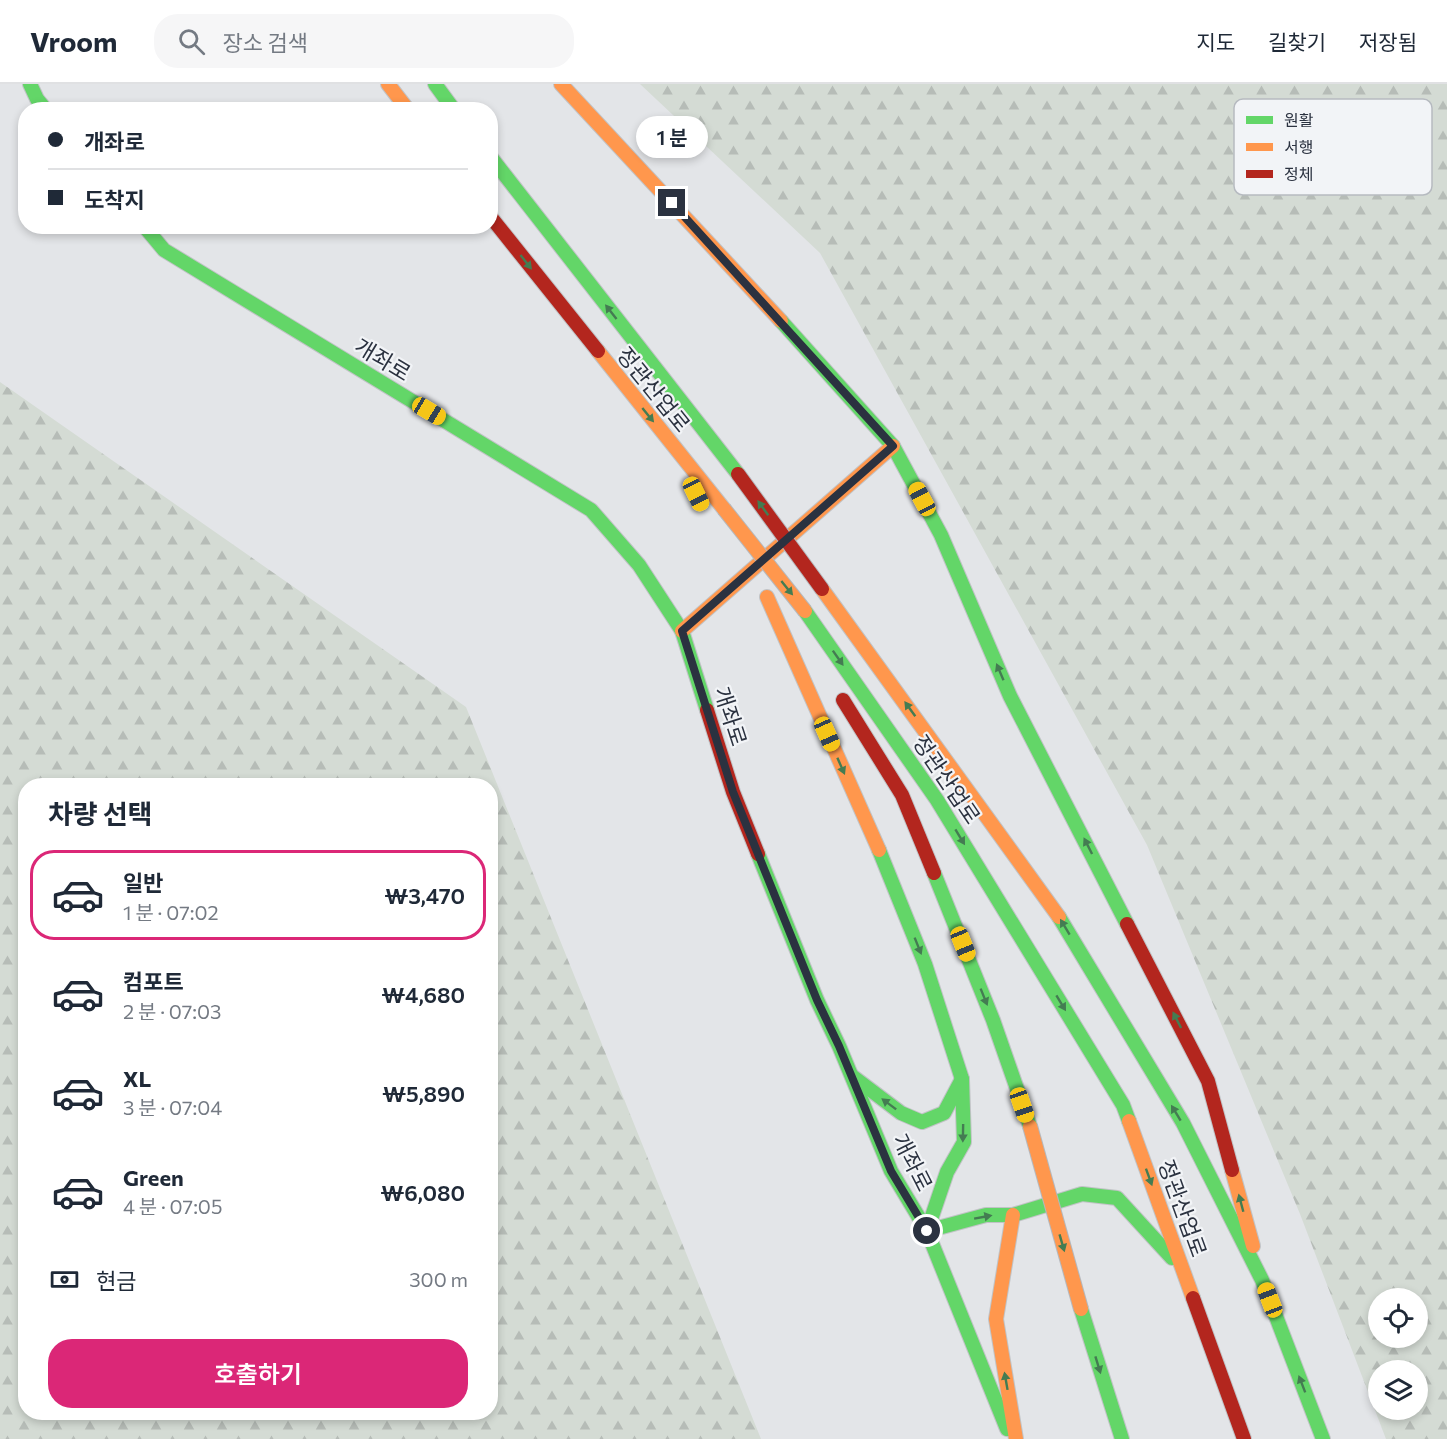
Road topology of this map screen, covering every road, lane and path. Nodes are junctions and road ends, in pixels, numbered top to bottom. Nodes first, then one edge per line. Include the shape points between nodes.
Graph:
1 (30, 84) edge
2 (388, 84) edge
3 (435, 84) edge
4 (561, 84) edge
5 (39, 102) edge
6 (402, 102) edge
7 (448, 102) edge
8 (498, 166) edge
9 (498, 226) edge
10 (151, 234) edge
11 (670, 443) junction
12 (893, 446) junction
13 (699, 501) dead end
14 (739, 559) dead end
15 (767, 597) junction
16 (682, 631) junction
17 (807, 651) dead end
18 (835, 687) dead end
19 (852, 1076) junction
20 (962, 1079) junction
21 (1013, 1215) junction
22 (927, 1231) junction
23 (1184, 1270) junction
24 (1263, 1280) junction
25 (1011, 1439) edge
26 (1016, 1439) edge
27 (1122, 1439) edge
28 (1244, 1439) edge
29 (1323, 1439) edge

1 - 5 main road
2 - 6 main road
3 - 7 main road
4 - 12 main road
24 -> 8 main road, 정관산업로, bridge via 1183,1123 1057,913 738,474
9 -> 11 main road, 정관산업로
10 - 16 main road, 개좌로 via 164,250 591,510 639,565
11 - 13 main road
11 -> 23 main road, 정관산업로, bridge via 805,611 938,800 1123,1105
12 - 16 main road
24 -> 12 main road via 1208,1082 1010,696 941,535
14 - 15 main road
15 - 17 main road
15 -> 20 main road via 890,876 925,964
16 - 19 main road, 개좌로 via 733,792
18 -> 27 main road, bridge via 902,795 993,1020 1030,1126
20 -> 19 main road via 945,1113 922,1122 901,1113
19 - 22 main road, 개좌로 via 891,1171
20 -> 22 main road via 964,1142 947,1172
22 -> 21 main road via 986,1215
21 - 23 main road via 1082,1194 1117,1198
26 -> 21 main road via 996,1319
22 - 25 main road, 개좌로
23 - 28 main road, 정관산업로
29 -> 24 main road, 정관산업로

